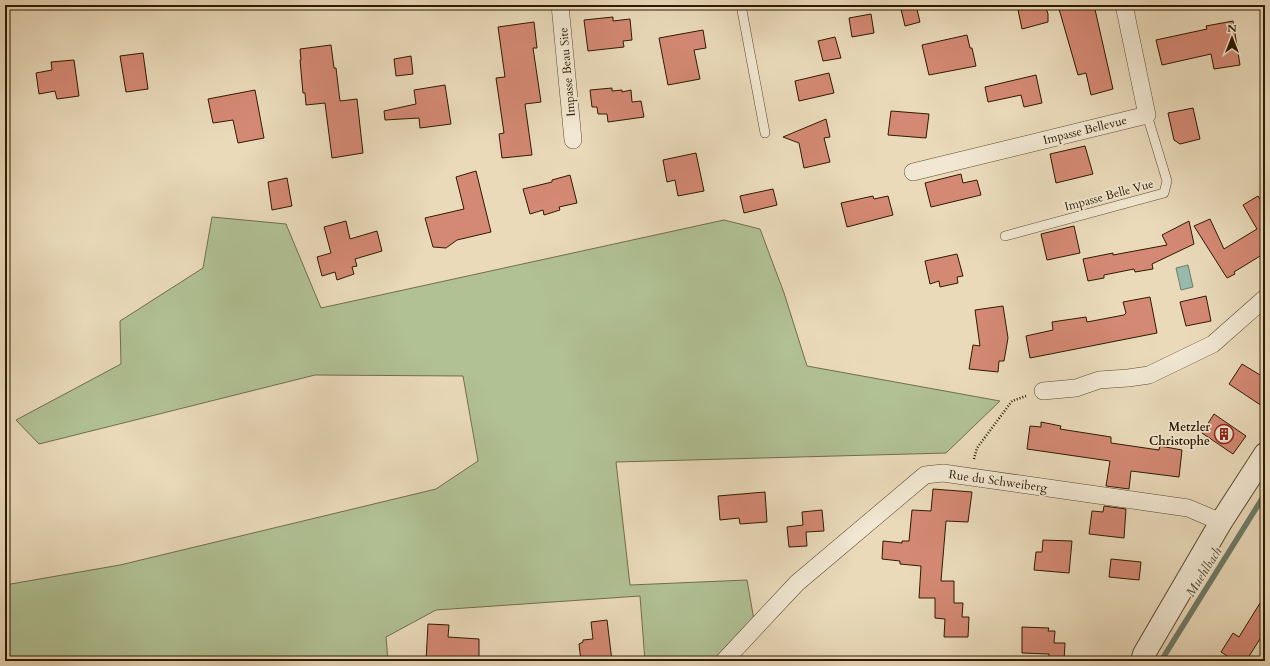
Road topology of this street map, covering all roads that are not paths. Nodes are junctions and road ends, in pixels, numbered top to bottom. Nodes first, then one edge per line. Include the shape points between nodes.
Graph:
1 (560, 5) edge
2 (741, 5) edge
3 (1124, 5) edge
4 (1147, 115) junction
5 (766, 133) dead end
6 (573, 140) dead end
7 (913, 172) dead end
8 (1005, 236) dead end
9 (1265, 298) edge
10 (1043, 391) road end
11 (1263, 460) edge
12 (1221, 522) junction
13 (724, 661) edge
14 (1142, 661) edge

1 - 6 street, Impasse Beau Site
2 - 5 lane
3 - 4 street
4 - 7 street, Impasse Bellevue
4 - 8 lane, Impasse Belle Vue via 1167,181 1164,193
9 - 10 street via 1213,344 1149,375 1099,380 1076,388
11 - 12 street
12 - 13 street, Rue du Schweiberg via 1188,508 943,473 925,475 797,583
12 - 14 street

